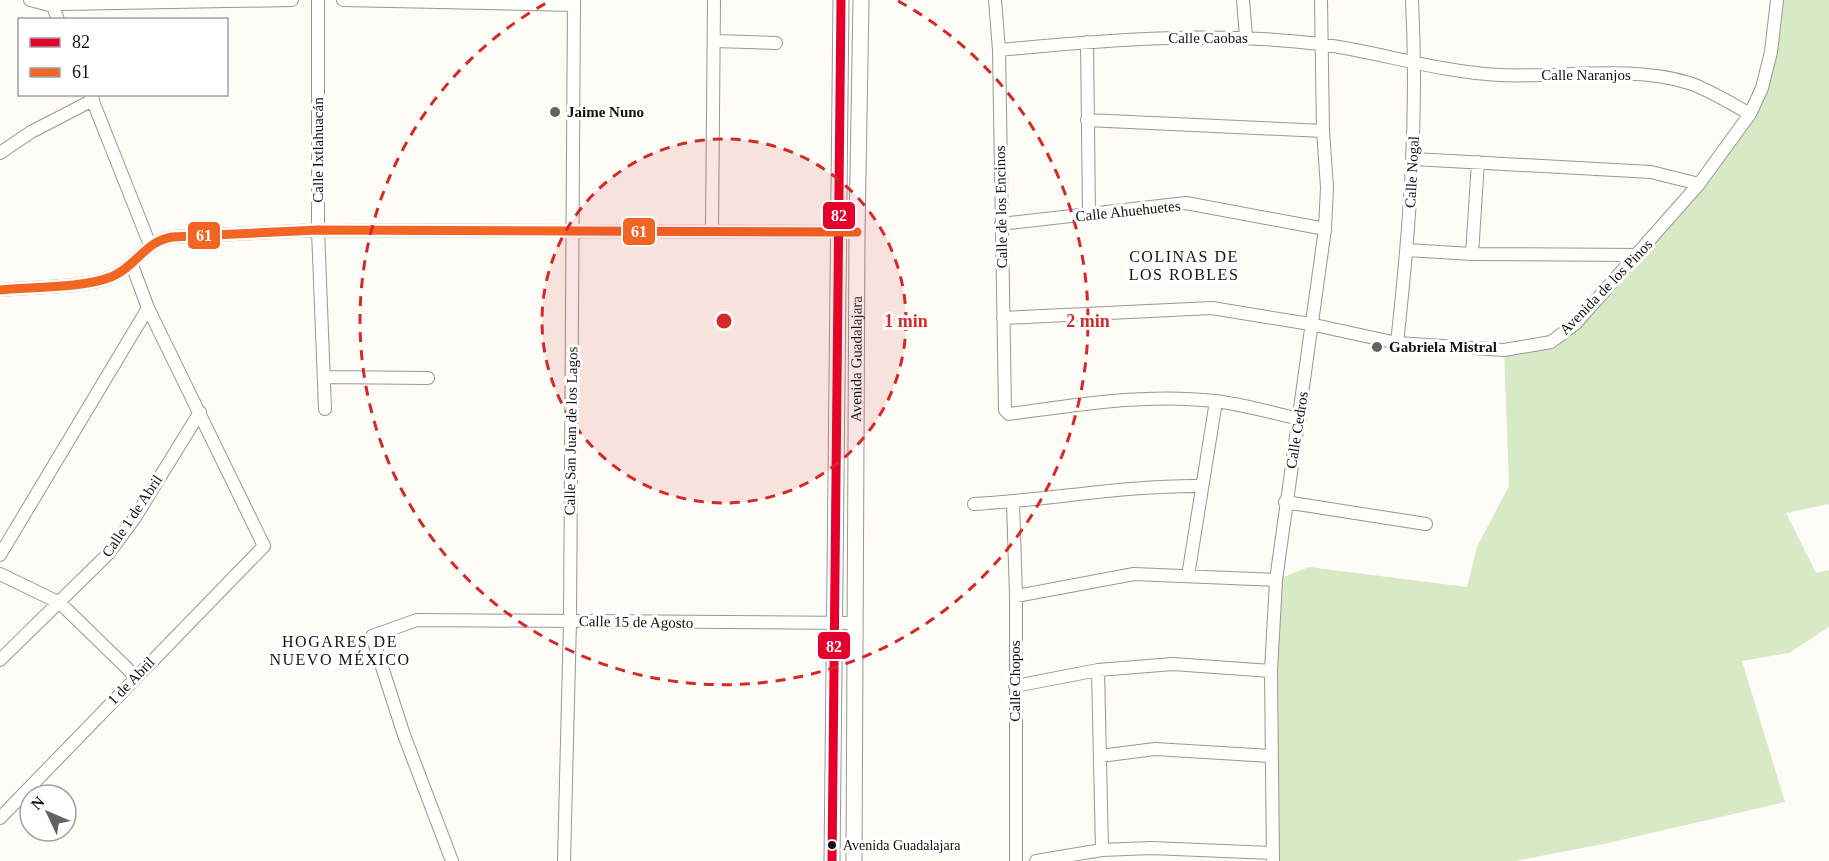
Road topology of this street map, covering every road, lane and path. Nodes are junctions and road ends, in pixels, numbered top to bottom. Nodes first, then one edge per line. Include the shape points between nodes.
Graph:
1 (30, 0) edge
2 (292, 0) edge
3 (318, 0) edge
4 (343, 0) edge
5 (714, 0) edge
6 (841, 0) edge
7 (861, 0) edge
8 (995, 0) edge
9 (1243, 0) edge
10 (1321, 0) edge
11 (1412, 0) edge
12 (1777, 0) edge
13 (78, 2) edge
14 (574, 2) edge
15 (53, 6) junction
16 (57, 18) edge
17 (1246, 38) junction
18 (714, 41) junction
19 (1088, 42) junction
20 (776, 43) dead end
21 (1322, 44) junction
22 (999, 50) junction
23 (1415, 64) junction
24 (91, 97) edge
25 (1750, 114) junction
26 (1087, 120) junction
27 (1323, 131) junction
28 (0, 153) edge
29 (1414, 159) junction
30 (1478, 162) junction
31 (1699, 184) junction
32 (1089, 215) junction
33 (1001, 224) junction
34 (573, 229) junction
35 (712, 229) junction
36 (1325, 229) junction
37 (318, 230) junction
38 (840, 232) junction
39 (857, 232) junction
40 (150, 244) junction
41 (1407, 250) junction
42 (1472, 254) junction
43 (1638, 255) junction
44 (132, 265) junction
45 (0, 290) edge
46 (148, 308) junction
47 (1002, 318) junction
48 (1311, 324) junction
49 (1397, 343) junction
50 (838, 372) junction
51 (856, 374) junction
52 (324, 377) junction
53 (428, 378) dead end
54 (1216, 401) junction
55 (325, 409) dead end
56 (200, 412) junction
57 (1300, 419) junction
58 (1202, 486) junction
59 (838, 498) junction
60 (856, 498) junction
61 (1013, 502) junction
62 (1285, 502) junction
63 (974, 504) dead end
64 (1426, 524) dead end
65 (0, 555) edge
66 (0, 574) edge
67 (1188, 576) junction
68 (1276, 580) junction
69 (1016, 596) junction
70 (60, 603) junction
71 (570, 621) junction
72 (837, 623) junction
73 (856, 623) junction
74 (0, 660) edge
75 (1098, 670) junction
76 (1271, 671) junction
77 (135, 676) junction
78 (1014, 686) junction
79 (834, 749) junction
80 (855, 750) junction
81 (1100, 756) junction
82 (1271, 756) junction
83 (0, 818) edge
84 (1102, 850) junction
85 (1273, 857) edge
86 (452, 861) edge
87 (564, 861) edge
88 (832, 861) edge
89 (854, 861) edge
90 (1016, 861) edge
91 (1036, 861) edge

1 - 15 street
2 - 13 street
3 - 37 street, Calle Ixtlahuacán
4 - 14 street
5 - 18 street
6 - 38 street, Avenida Guadalajara
7 - 39 street, Avenida Guadalajara
8 - 22 street, Calle de los Encinos
9 - 17 street
10 - 21 street, Calle Cedros
11 - 23 street, Calle Nogal
12 - 25 street, Avenida de los Pinos via 1771,52 1762,88
13 - 15 street
14 - 34 street, Calle San Juan de los Lagos
15 - 16 street
17 - 19 street, Calle Caobas via 1206,36
17 - 21 street, Calle Caobas
18 - 20 street
18 - 35 street
19 - 22 street, Calle Caobas
19 - 26 street
21 - 23 street, Calle Caobas
21 - 27 street, Calle Cedros
22 - 33 street, Calle de los Encinos
23 - 25 street, Calle Naranjos via 1498,75 1672,78 1703,88
23 - 29 street, Calle Nogal
24 - 28 street
24 - 40 street
25 - 31 street, Avenida de los Pinos
26 - 27 street
26 - 32 street
27 - 36 street, Calle Cedros
29 - 30 street
29 - 41 street, Calle Nogal
30 - 31 street via 1651,172
30 - 42 street
31 - 43 street, Avenida de los Pinos
32 - 33 street, Calle Ahuehuetes
32 - 36 street, Calle Ahuehuetes via 1186,203
33 - 47 street, Calle de los Encinos
34 - 35 street
34 - 37 street
34 - 71 street, Calle San Juan de los Lagos
35 - 38 street
36 - 48 street, Calle Cedros
37 - 40 street via 172,237
37 - 52 street, Calle Ixtlahuacán
38 - 39 street
38 - 50 street, Avenida Guadalajara
39 - 51 street, Avenida Guadalajara
40 - 44 street
41 - 42 street
41 - 49 street, Calle Nogal
42 - 43 street
43 - 49 street, Avenida de los Pinos via 1575,324 1551,342 1504,350
44 - 45 street via 103,280
44 - 46 street
46 - 56 street
46 - 65 street
47 - 48 street, Avenida de los Pinos via 1197,308
47 - 54 street, Calle de los Encinos via 1007,413 1135,398
48 - 49 street, Avenida de los Pinos
48 - 57 street, Calle Cedros
50 - 51 street
50 - 59 street, Avenida Guadalajara
51 - 60 street, Avenida Guadalajara
52 - 53 street
52 - 55 street, Calle Ixtlahuacán
54 - 57 street
54 - 58 street
56 - 70 street, Calle 1 de Abril via 121,539
56 - 77 street, 1 de Abril via 264,546
57 - 62 street, Calle Cedros
58 - 61 street via 1166,486
58 - 67 street
59 - 60 street
59 - 72 street, Avenida Guadalajara
60 - 73 street, Avenida Guadalajara
61 - 63 street
61 - 69 street, Calle Chopos
62 - 64 street
62 - 68 street, Calle Cedros
66 - 70 street
67 - 68 street
67 - 69 street via 1134,574
68 - 76 street, Calle Cedros
69 - 78 street, Calle Chopos
70 - 74 street, Calle 1 de Abril
70 - 77 street
71 - 72 street, Calle 15 de Agosto
71 - 86 street, Calle 15 de Agosto via 417,620 372,636 404,735
71 - 87 street, Calle San Juan de los Lagos
72 - 73 street, Calle 15 de Agosto
72 - 79 street, Avenida Guadalajara
73 - 80 street, Avenida Guadalajara
75 - 76 street via 1173,664
75 - 78 street
75 - 81 street
76 - 82 street, Calle Cedros
77 - 83 street, 1 de Abril
78 - 90 street, Calle Chopos
79 - 80 street
79 - 88 street, Avenida Guadalajara
80 - 89 street, Avenida Guadalajara
81 - 82 street via 1155,749
81 - 84 street
82 - 85 street, Calle Cedros
84 - 85 street via 1174,848
84 - 91 street

